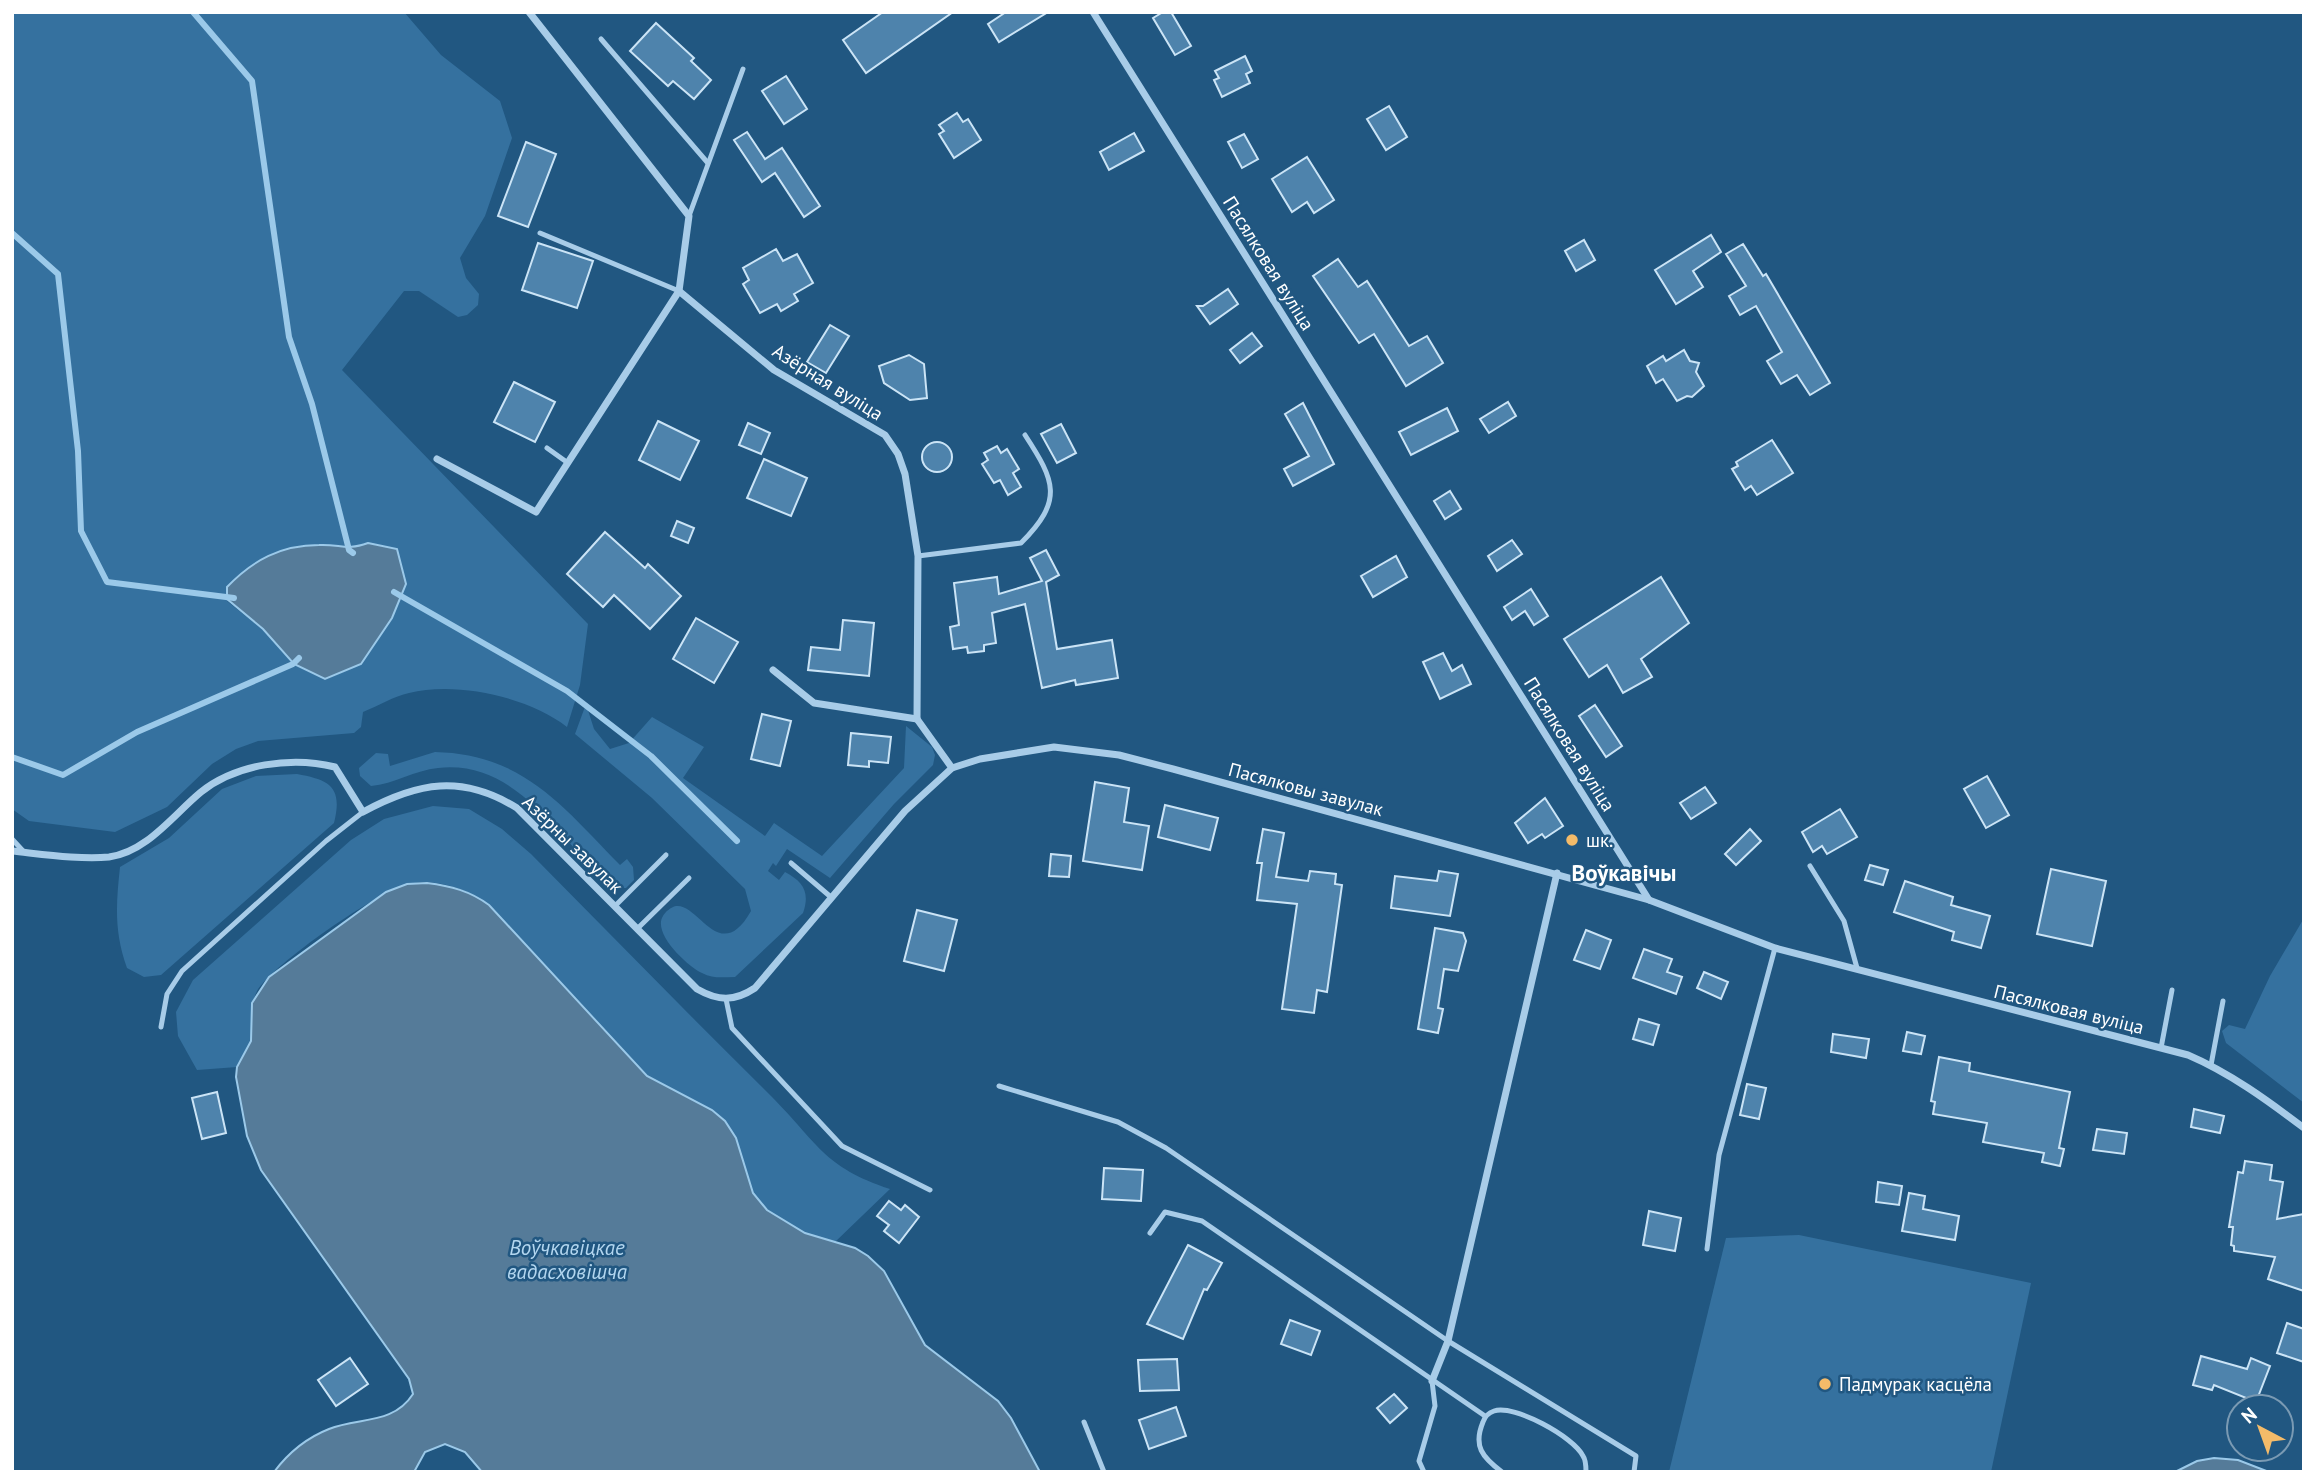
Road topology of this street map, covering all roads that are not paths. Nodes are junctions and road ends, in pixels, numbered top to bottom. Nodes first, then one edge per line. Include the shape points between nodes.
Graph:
1 (529, 12) edge
2 (1093, 12) edge
3 (601, 39) dead end
4 (743, 69) dead end
5 (707, 162) junction
6 (690, 216) junction
7 (540, 233) dead end
8 (679, 292) junction
9 (1025, 435) dead end
10 (547, 449) dead end
11 (436, 459) dead end
12 (568, 463) junction
13 (918, 556) junction
14 (773, 670) dead end
15 (917, 719) junction
16 (951, 768) junction
17 (363, 812) junction
18 (12, 839) edge
19 (12, 851) edge
20 (24, 852) junction
21 (666, 855) dead end
22 (791, 863) dead end
23 (1810, 866) dead end
24 (1557, 873) junction
25 (689, 878) dead end
26 (832, 898) junction
27 (1649, 900) junction
28 (615, 906) junction
29 (637, 929) junction
30 (1775, 948) junction
31 (1857, 968) junction
32 (2172, 990) dead end
33 (726, 999) junction
34 (2223, 1001) dead end
35 (161, 1027) dead end
36 (2161, 1048) junction
37 (2211, 1065) junction
38 (999, 1086) dead end
39 (2304, 1128) edge
40 (930, 1190) dead end
41 (1150, 1233) dead end
42 (1707, 1249) dead end
43 (1448, 1340) junction
44 (1432, 1381) junction
45 (1485, 1416) junction
46 (1084, 1422) dead end
47 (1104, 1472) edge
48 (1424, 1472) edge
49 (1502, 1472) edge
50 (1586, 1472) edge
51 (1634, 1472) edge

1 - 6 street
2 - 27 street, Пасялковая вуліца
3 - 5 lane
4 - 5 lane
5 - 6 lane
6 - 8 street
7 - 8 lane
8 - 12 street
8 - 13 street, Азёрная вуліца via 774,370 885,435 905,474
9 - 13 lane via 1049,471 1052,485 1033,531 1021,543
10 - 12 lane
11 - 12 street via 536,512
13 - 15 street, Азёрная вуліца
14 - 15 street via 814,703
15 - 16 street
16 - 24 street, Пасялковы завулак via 1055,747 1119,755
16 - 26 street via 905,811
17 - 20 street via 335,767 280,763 226,778 202,791 163,828 110,857
17 - 28 street, Азёрны завулак via 398,794 432,785 483,790 531,820
17 - 35 lane via 182,971 166,994
18 - 20 lane
19 - 20 street
21 - 28 lane
22 - 26 lane
23 - 31 lane via 1844,921
24 - 27 street, Пасялковы завулак
24 - 43 street
25 - 29 lane
26 - 33 street via 755,988
27 - 30 street, Пасялковая вуліца
28 - 29 street, Азёрны завулак
29 - 33 street, Азёрны завулак via 697,989
30 - 31 street, Пасялковая вуліца
30 - 42 lane via 1719,1155
31 - 36 street, Пасялковая вуліца
32 - 36 lane
33 - 40 lane via 732,1028 842,1146
34 - 37 lane
36 - 37 street, Пасялковая вуліца
37 - 39 street, Пасялковая вуліца
38 - 43 lane via 1118,1122 1166,1148
41 - 44 lane via 1165,1212 1202,1221
43 - 44 street
43 - 51 lane via 1636,1456
44 - 45 lane
44 - 48 lane via 1435,1406 1419,1461
45 - 49 lane via 1477,1437 1480,1449
45 - 50 lane via 1494,1410 1521,1413 1572,1442 1583,1455
46 - 47 lane

